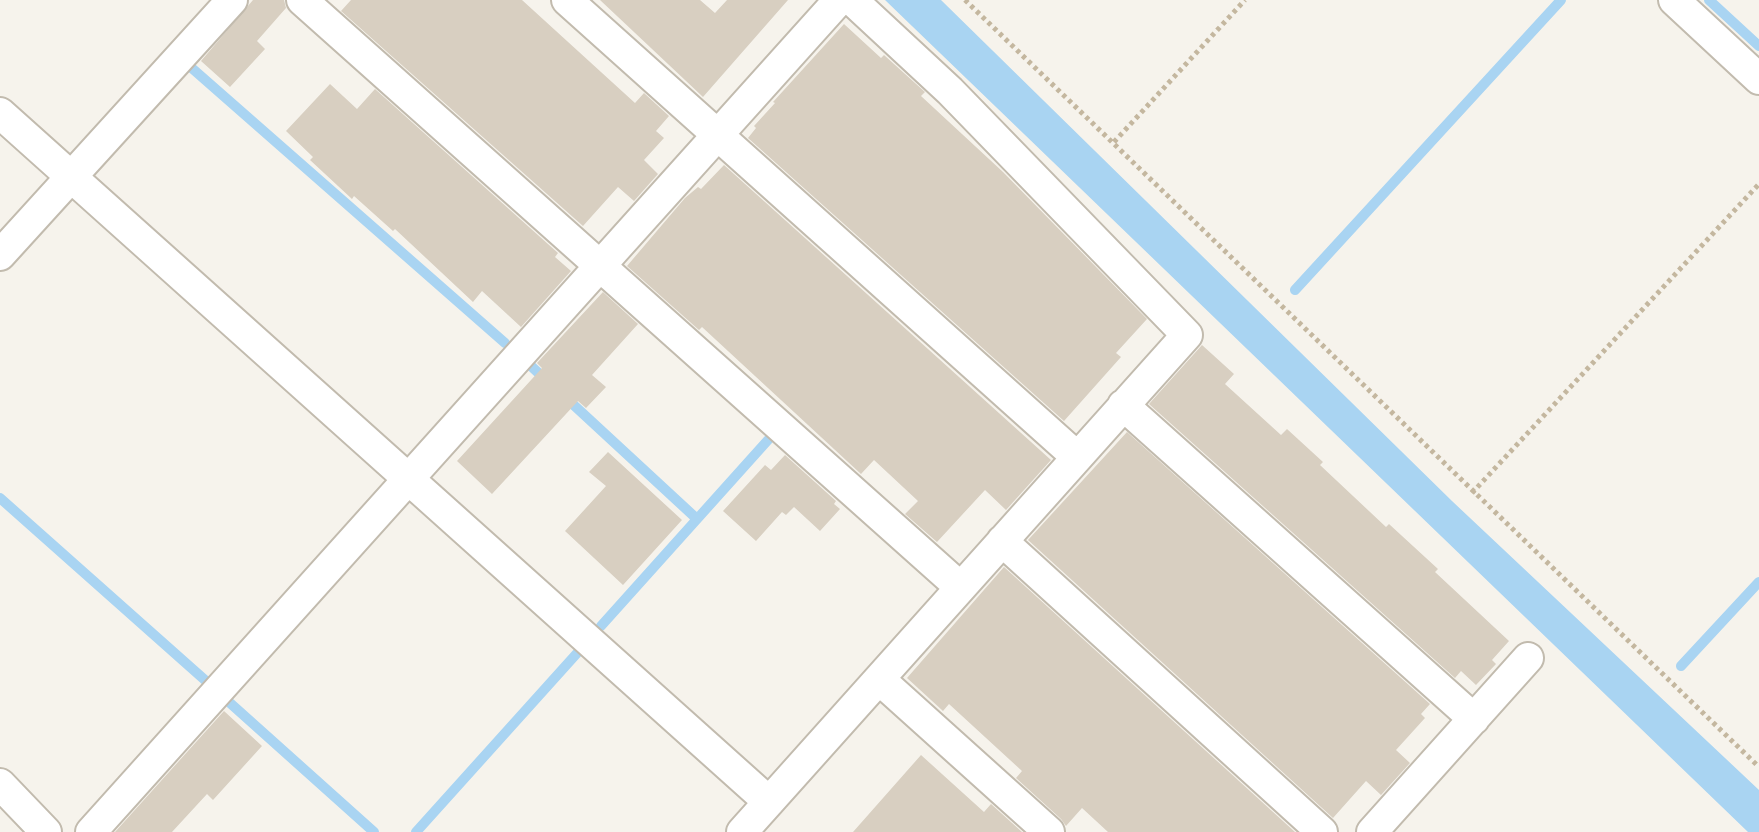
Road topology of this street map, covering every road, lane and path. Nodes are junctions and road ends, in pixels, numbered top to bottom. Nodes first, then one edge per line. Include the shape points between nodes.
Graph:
1 (232, 0) edge
2 (302, 0) edge
3 (567, 0) edge
4 (839, 0) edge
5 (852, 0) edge
6 (965, 0) edge
7 (1245, 0) edge
8 (1674, 0) edge
9 (1759, 79) edge
10 (0, 113) edge
11 (717, 134) junction
12 (1114, 142) junction
13 (71, 176) junction
14 (1759, 184) edge
15 (0, 255) edge
16 (598, 265) junction
17 (1123, 405) junction
18 (1077, 457) junction
19 (408, 478) junction
20 (1472, 493) junction
21 (1002, 541) junction
22 (960, 587) junction
23 (1528, 658) dead end
24 (879, 679) junction
25 (1474, 719) junction
26 (1759, 767) edge
27 (0, 784) edge
28 (758, 821) edge
29 (46, 832) edge
30 (91, 832) edge
31 (1049, 832) edge
32 (1322, 832) edge
33 (1372, 832) edge

1 - 13 street
2 - 16 street
3 - 11 street
4 - 11 street
5 - 17 street via 950,91 1187,335
6 - 12 path
7 - 12 path
8 - 9 street
10 - 13 street
11 - 16 street
11 - 18 street
12 - 20 path
13 - 15 street
13 - 19 street
14 - 20 path
16 - 19 street
16 - 22 street
17 - 18 street
17 - 25 street
18 - 21 street
19 - 28 street
19 - 30 street
20 - 26 path
21 - 22 street
21 - 32 street
22 - 24 street
23 - 25 street
24 - 28 street
24 - 31 street
25 - 33 street
27 - 29 street

